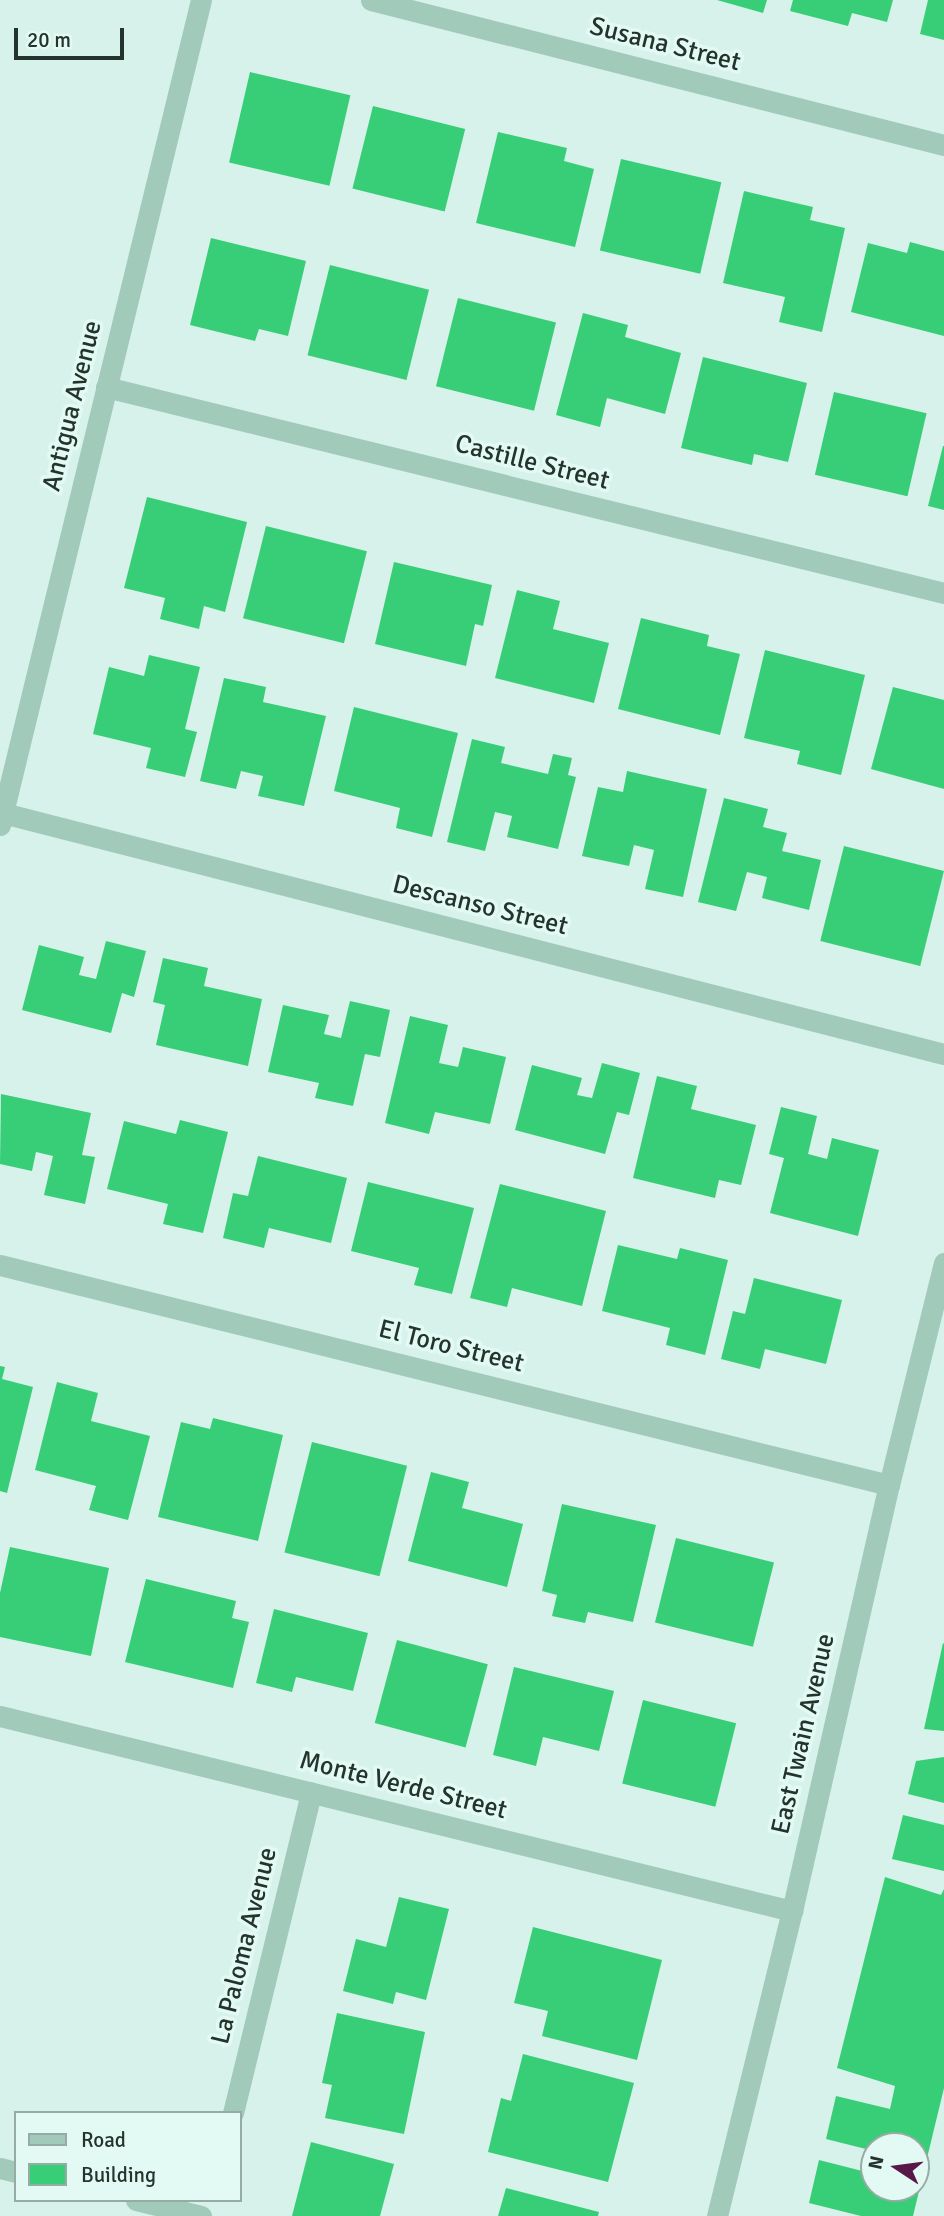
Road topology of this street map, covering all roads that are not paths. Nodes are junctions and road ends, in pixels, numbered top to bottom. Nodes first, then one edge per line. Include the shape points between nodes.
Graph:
1 (201, 0) edge
2 (371, 0) edge
3 (944, 145) edge
4 (106, 387) junction
5 (944, 593) edge
6 (1, 819) edge
7 (944, 1054) edge
8 (944, 1264) edge
9 (0, 1265) edge
10 (888, 1485) junction
11 (0, 1716) edge
12 (312, 1792) junction
13 (792, 1911) junction
14 (233, 2111) edge
15 (144, 2202) edge
16 (201, 2216) edge
17 (717, 2216) edge

1 - 4 street, Antigua Avenue
2 - 3 street, Susana Street
4 - 5 street, Castille Street
4 - 6 street, Antigua Avenue
6 - 7 street, Descanso Street
8 - 10 street, East Twain Avenue
9 - 10 street, El Toro Street
10 - 13 street, East Twain Avenue
11 - 12 street, Monte Verde Street
12 - 13 street, Monte Verde Street
12 - 14 street, La Paloma Avenue
13 - 17 street, East Twain Avenue
15 - 16 street

